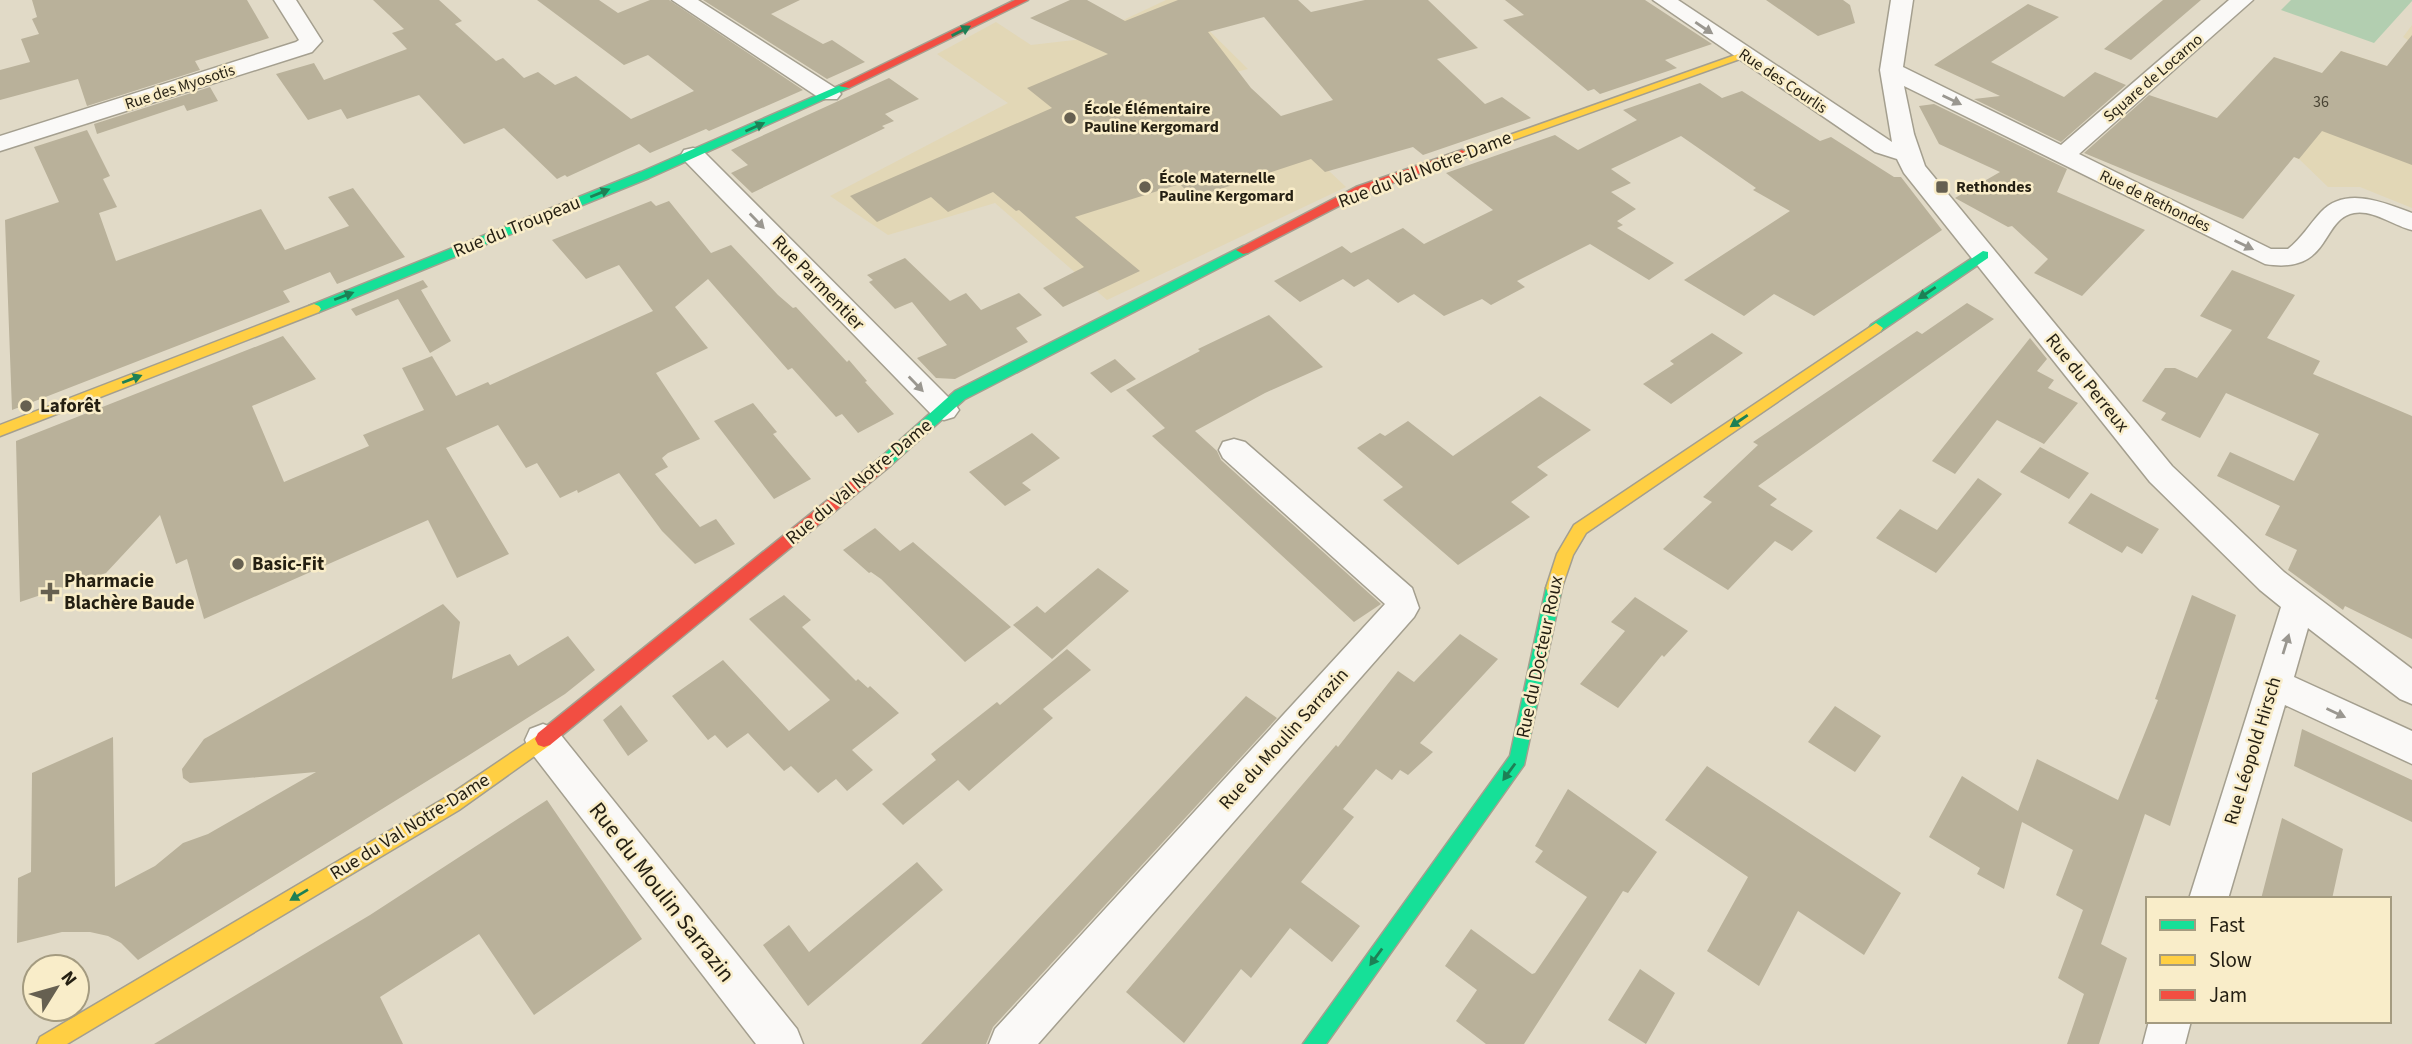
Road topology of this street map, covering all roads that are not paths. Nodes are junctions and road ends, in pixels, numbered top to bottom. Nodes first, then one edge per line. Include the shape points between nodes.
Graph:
1 (285, 0) edge
2 (683, 0) edge
3 (1023, 0) edge
4 (1664, 0) edge
5 (1902, 0) edge
6 (2242, 0) edge
7 (1745, 55) junction
8 (1891, 70) junction
9 (829, 94) junction
10 (0, 144) edge
11 (1907, 154) junction
12 (692, 155) junction
13 (2064, 155) junction
14 (2412, 222) edge
15 (1983, 255) junction
16 (944, 410) junction
17 (0, 430) edge
18 (1234, 450) dead end
19 (2299, 603) junction
20 (2274, 684) junction
21 (2412, 689) edge
22 (543, 740) junction
23 (2412, 748) edge
24 (2209, 897) edge
25 (2170, 1023) edge
26 (47, 1044) edge
27 (782, 1044) edge
28 (1010, 1044) edge
29 (1313, 1044) edge
30 (2164, 1044) edge

1 - 10 street, Rue des Myosotis via 311,41 303,47
2 - 9 street
9 -> 3 street, Rue du Troupeau
4 -> 7 street, Rue des Courlis
5 - 8 street, Rue du Perreux
6 - 13 street, Square de Locarno
7 - 11 street, Rue des Courlis via 1884,147
7 - 16 street, Rue du Val Notre-Dame via 1360,190 960,395
8 - 11 street, Rue du Perreux
8 -> 13 street, Rue de Rethondes
12 -> 9 street, Rue du Troupeau
11 - 15 street, Rue du Perreux via 1913,168
12 -> 16 street, Rue Parmentier
17 -> 12 street, Rue du Troupeau
13 -> 14 street, Rue de Rethondes via 2265,256 2286,259 2300,254 2339,208 2371,207
15 - 19 street, Rue du Perreux via 2161,474 2222,537
15 -> 29 street, Rue du Docteur Roux via 1580,529 1564,554 1555,581 1518,759
16 - 22 street, Rue du Val Notre-Dame
18 - 28 street, Rue du Moulin Sarrazin via 1400,597 1402,608
20 -> 19 street, Rue Léopold Hirsch
19 - 21 street, Rue du Perreux
20 -> 23 street
20 - 24 street, Rue Léopold Hirsch
22 -> 26 street, Rue du Val Notre-Dame via 452,804
22 - 27 street, Rue du Moulin Sarrazin
25 - 30 street

